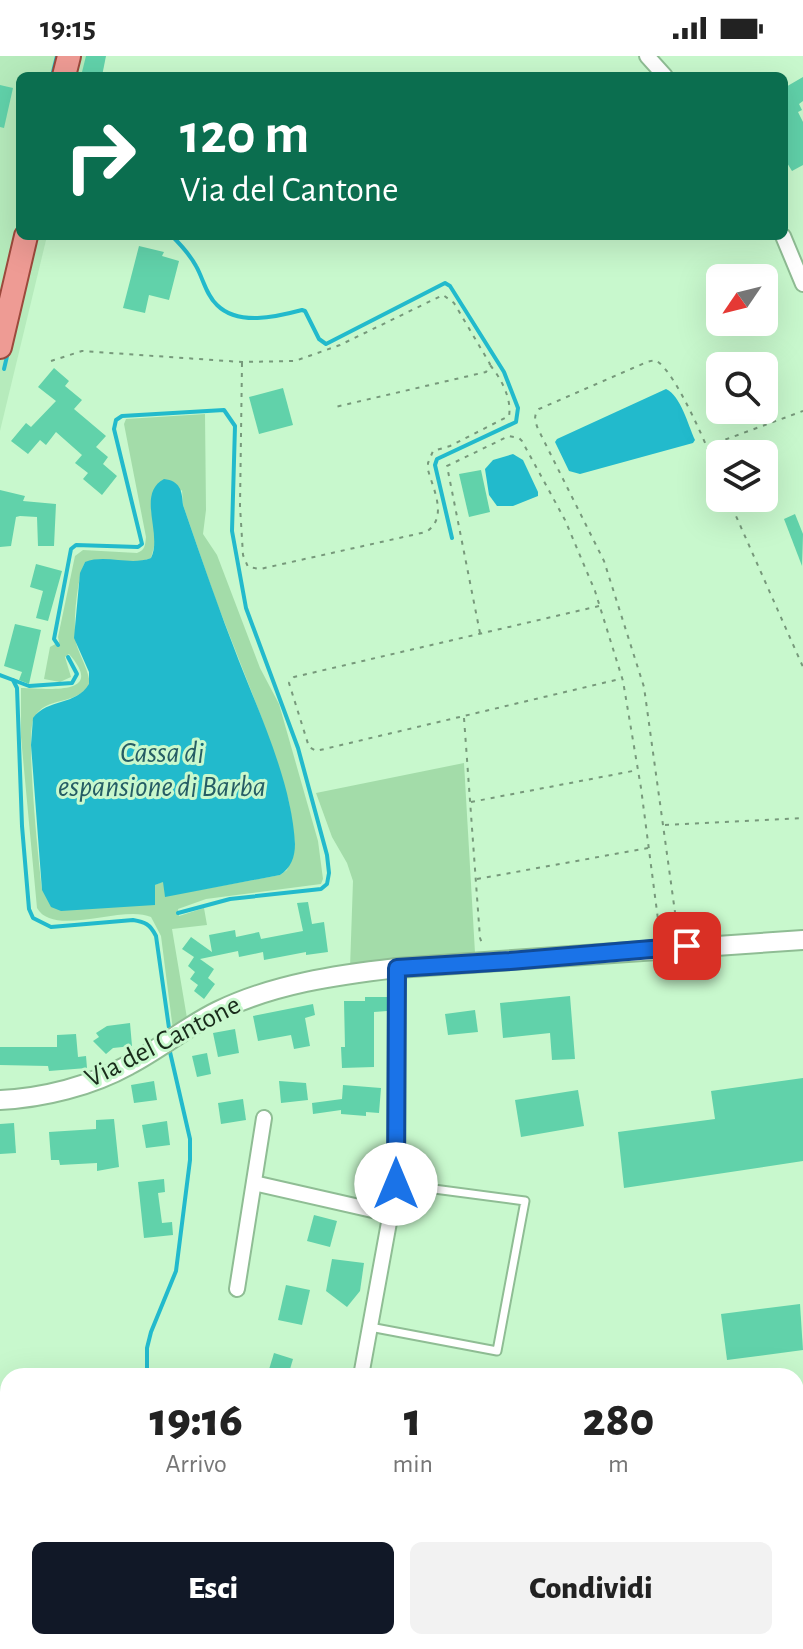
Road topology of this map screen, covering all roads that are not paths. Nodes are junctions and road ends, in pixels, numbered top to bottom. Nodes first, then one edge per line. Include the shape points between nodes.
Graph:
1 (647, 56) edge
2 (661, 72) edge
3 (25, 240) edge
4 (785, 240) edge
5 (803, 284) edge
6 (0, 347) edge
7 (803, 940) edge
8 (397, 968) junction
9 (0, 1100) edge
10 (264, 1118) dead end
11 (254, 1183) junction
12 (396, 1184) junction
13 (390, 1214) junction
14 (237, 1289) dead end
15 (370, 1327) junction
16 (362, 1368) edge

1 - 2 street
3 - 6 main road
4 - 5 street
7 - 8 street, Via del Cantone
8 - 9 street, Via del Cantone via 276,989 218,1011 128,1066 85,1084
8 - 12 street
10 - 11 street
11 - 13 street
11 - 14 street
12 - 13 street
12 - 15 lane via 525,1201 497,1351
13 - 15 street
15 - 16 street

